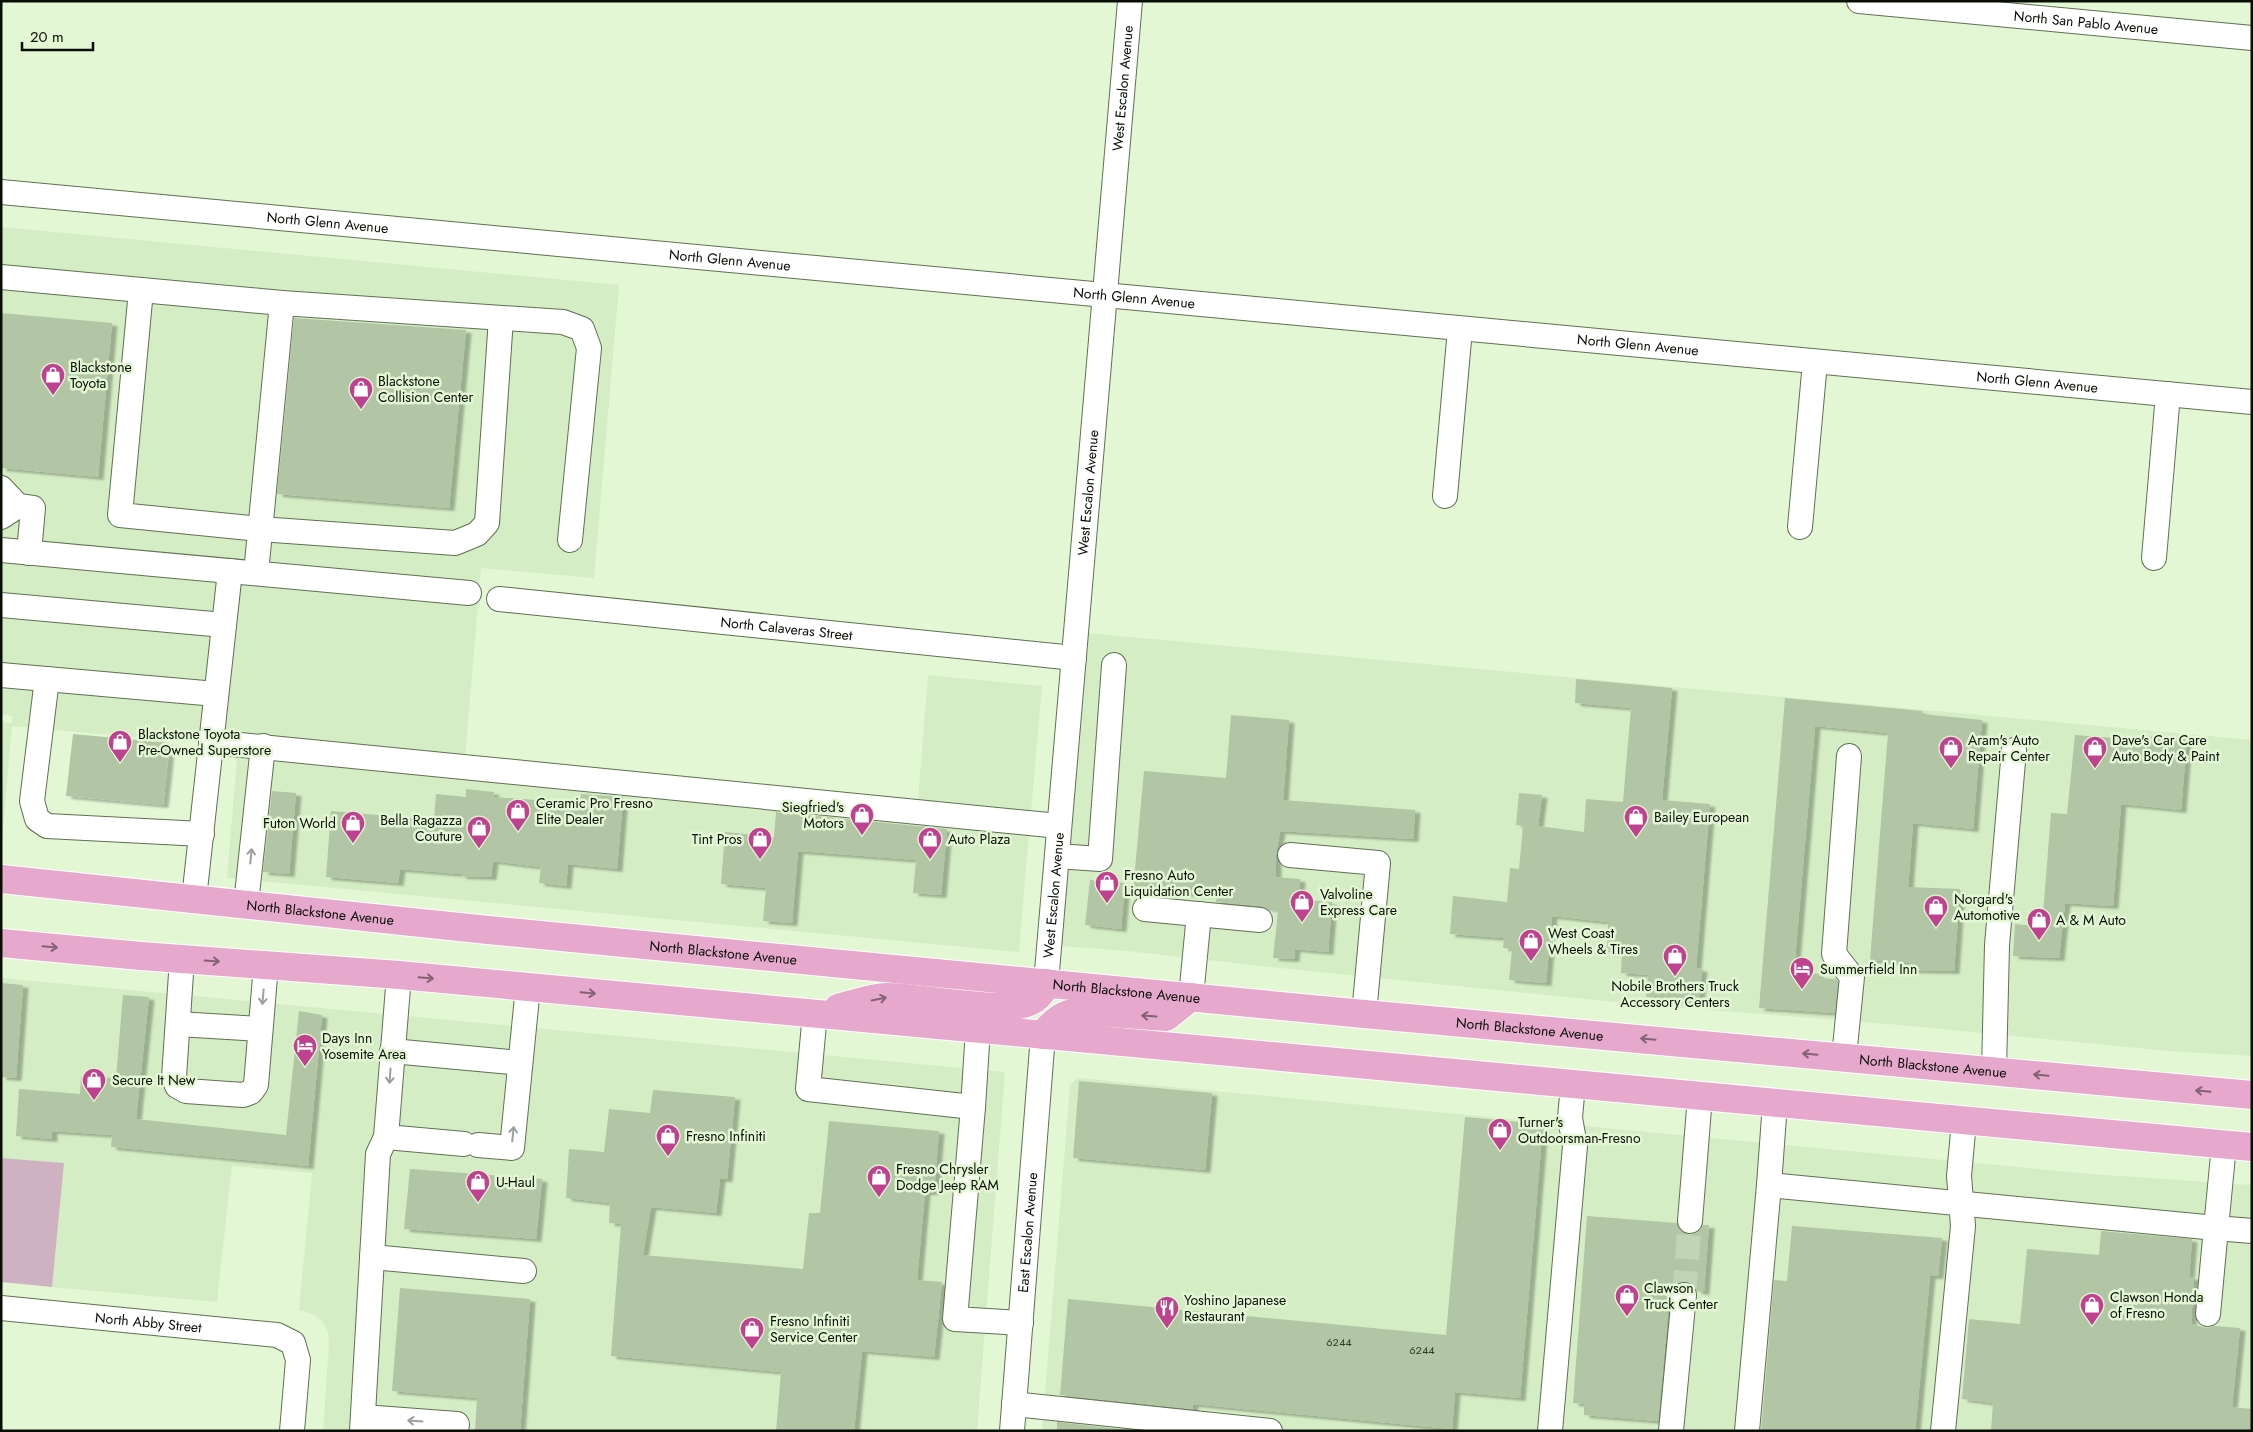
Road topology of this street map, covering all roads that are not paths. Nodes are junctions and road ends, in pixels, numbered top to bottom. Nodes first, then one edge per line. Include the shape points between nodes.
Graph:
1 (1130, 1) edge
2 (1859, 1) edge
3 (2252, 38) edge
4 (1, 192) edge
5 (1, 276) edge
6 (141, 290) junction
7 (1104, 295) junction
8 (282, 303) junction
9 (501, 318) junction
10 (1460, 329) junction
11 (1815, 362) junction
12 (2168, 394) junction
13 (2252, 402) edge
14 (1, 488) edge
15 (1445, 496) dead end
16 (17, 510) edge
17 (1800, 527) dead end
18 (260, 529) junction
19 (570, 540) dead end
20 (1, 550) edge
21 (29, 553) junction
22 (2154, 558) dead end
23 (230, 571) junction
24 (256, 573) junction
25 (469, 592) dead end
26 (499, 599) dead end
27 (1, 605) edge
28 (224, 625) junction
29 (1074, 658) junction
30 (1114, 665) dead end
31 (1, 675) edge
32 (47, 679) junction
33 (216, 694) junction
34 (211, 742) junction
35 (263, 746) junction
36 (2014, 750) dead end
37 (1849, 756) dead end
38 (1059, 826) junction
39 (202, 834) junction
40 (1290, 855) dead end
41 (1057, 856) junction
42 (1, 879) edge
43 (194, 898) junction
44 (246, 904) junction
45 (1145, 910) dead end
46 (1198, 914) junction
47 (1260, 920) dead end
48 (1, 943) edge
49 (182, 959) junction
50 (266, 965) junction
51 (399, 975) junction
52 (1046, 983) junction
53 (528, 987) junction
54 (1191, 997) junction
55 (815, 1014) junction
56 (1364, 1014) junction
57 (178, 1024) junction
58 (260, 1029) junction
59 (978, 1029) junction
60 (1043, 1035) junction
61 (392, 1051) junction
62 (1844, 1057) junction
63 (520, 1063) junction
64 (1994, 1071) junction
65 (1573, 1084) junction
66 (2252, 1095) edge
67 (1700, 1096) junction
68 (1775, 1103) junction
69 (973, 1107) junction
70 (1964, 1121) junction
71 (386, 1137) junction
72 (2224, 1145) junction
73 (2252, 1148) edge
74 (1770, 1185) junction
75 (1962, 1204) junction
76 (1690, 1221) tunnel mouth
77 (2216, 1228) junction
78 (2252, 1231) edge
79 (372, 1256) junction
80 (524, 1270) dead end
81 (1684, 1295) tunnel mouth
82 (1, 1308) edge
83 (2208, 1314) dead end
84 (1021, 1323) junction
85 (1014, 1404) junction
86 (362, 1424) edge
87 (292, 1431) edge
88 (456, 1431) edge
89 (1012, 1431) edge
90 (1270, 1431) edge
91 (1550, 1431) edge
92 (1672, 1431) edge
93 (1747, 1431) edge
94 (1943, 1431) edge

1 - 7 street, West Escalon Avenue
2 - 3 street, North San Pablo Avenue
4 - 7 street, North Glenn Avenue
5 - 6 street
6 - 8 street
6 - 18 street via 120,515
7 - 10 street, North Glenn Avenue
7 - 29 street, West Escalon Avenue
8 - 9 street
8 - 18 street
9 - 18 street via 487,523 477,534 455,543
9 - 19 street via 563,322 582,329 589,348
10 - 11 street, North Glenn Avenue
10 - 15 street
11 - 12 street, North Glenn Avenue
11 - 17 street
12 - 13 street, North Glenn Avenue
12 - 22 street
14 - 16 street
16 - 21 street
18 - 24 street
20 - 21 street
21 - 23 street
23 - 24 street
23 - 28 street
24 - 25 street
26 - 29 street, North Calaveras Street
27 - 28 street
28 - 33 street
29 - 38 street, West Escalon Avenue
30 - 41 street via 1100,859
31 - 32 street
32 - 33 street
32 - 39 street via 32,802 37,819 47,826
33 - 34 street
34 - 35 street
34 - 39 street
35 - 38 street
44 -> 35 street
36 - 64 street via 1997,944
37 - 62 street via 1834,954 1852,977
38 - 41 street, West Escalon Avenue
39 - 43 street
40 - 56 street via 1378,863
41 - 52 street, West Escalon Avenue
42 - 43 main road, North Blackstone Avenue
43 - 44 main road, North Blackstone Avenue
44 - 52 main road, North Blackstone Avenue
45 - 46 street
46 - 47 street
46 - 54 street
48 -> 49 main road
49 -> 50 main road
49 - 57 street
50 - 51 main road
50 -> 58 street
51 -> 53 main road
51 - 61 street
52 - 54 main road, North Blackstone Avenue
55 -> 52 main road via 885,997 1008,1007 1029,1003 1043,991
53 -> 55 main road
53 - 63 street
54 - 56 main road, North Blackstone Avenue
54 -> 60 main road via 1166,1017 1071,1012 1052,1022
55 - 59 main road
55 - 69 street via 808,1089
62 -> 56 main road, North Blackstone Avenue
57 - 58 street
57 - 58 street via 174,1076 177,1086 186,1091 244,1095 256,1085
59 - 60 main road
59 - 69 street
60 - 65 main road
60 - 84 street, East Escalon Avenue
61 - 63 street
61 -> 71 street
62 - 64 main road, North Blackstone Avenue
71 -> 63 street via 512,1148
66 -> 64 main road, North Blackstone Avenue
65 - 67 main road
65 - 91 street via 1570,1118 1575,1146
67 - 68 main road
67 - 76 street
68 - 70 main road
68 - 74 street
69 - 84 street via 955,1319
70 - 72 main road
70 - 75 street via 1959,1176
71 - 79 street via 378,1154
72 - 73 main road
72 - 77 street
74 - 75 street
74 - 93 street
75 - 77 street
75 - 94 street via 1963,1226
77 - 78 street
77 - 83 street
79 - 80 street
79 - 86 street
81 - 92 street
82 - 87 street, North Abby Street via 277,1335 293,1343 298,1360
84 - 85 street, East Escalon Avenue
85 - 89 street, East Escalon Avenue
85 - 90 street
88 -> 86 street via 457,1424

